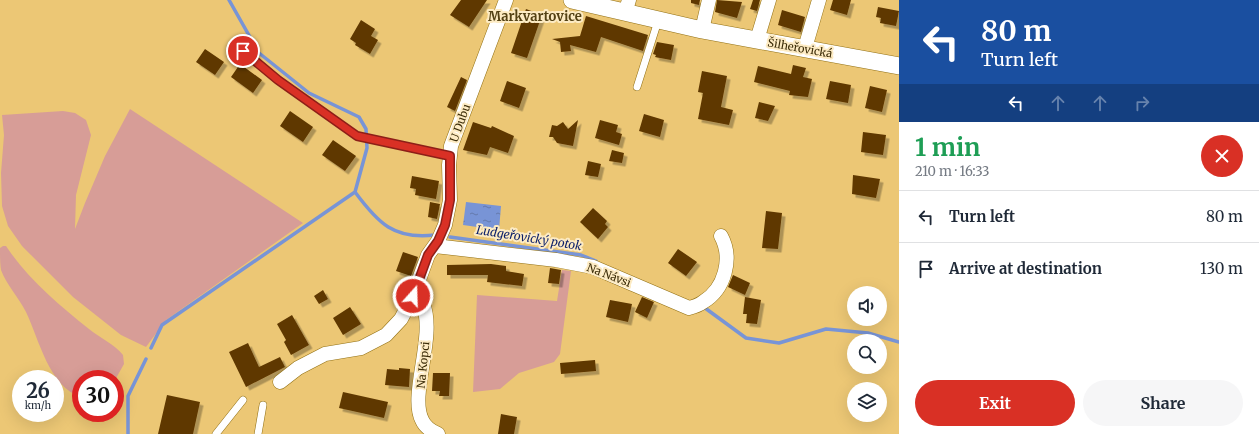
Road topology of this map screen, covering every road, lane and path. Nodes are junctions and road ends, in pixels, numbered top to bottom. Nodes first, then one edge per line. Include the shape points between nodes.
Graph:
1 (506, 0) edge
2 (572, 0) edge
3 (709, 0) edge
4 (769, 0) edge
5 (819, 0) edge
6 (627, 6) edge
7 (658, 21) junction
8 (702, 30) junction
9 (757, 40) junction
10 (805, 48) junction
11 (243, 51) dead end
12 (899, 66) edge
13 (637, 87) dead end
14 (450, 156) junction
15 (721, 236) dead end
16 (435, 246) junction
17 (415, 291) junction
18 (280, 382) dead end
19 (243, 400) dead end
20 (263, 405) dead end
21 (216, 434) edge
22 (258, 434) edge
23 (438, 434) edge

1 - 14 street, U Dubu
2 - 6 street, Šilheřovická
3 - 8 street
4 - 9 street
5 - 10 street
6 - 7 street, Šilheřovická
7 - 8 street, Šilheřovická
7 - 13 lane
8 - 9 street, Šilheřovická
9 - 10 street, Šilheřovická
10 - 12 street, Šilheřovická
11 - 14 lane via 278,80 357,136
14 - 16 street, U Dubu via 450,200 445,225
15 - 16 street, Na Návsi via 728,256 721,282 704,302 689,308 593,267 556,260
16 - 17 street, U Dubu via 428,255
17 - 18 street, U Dubu via 401,319 386,335 361,348 325,354 298,368
17 - 23 street, Na Kopci via 423,304 426,318 426,346 418,403 422,420 430,430
19 - 21 lane
20 - 22 lane

